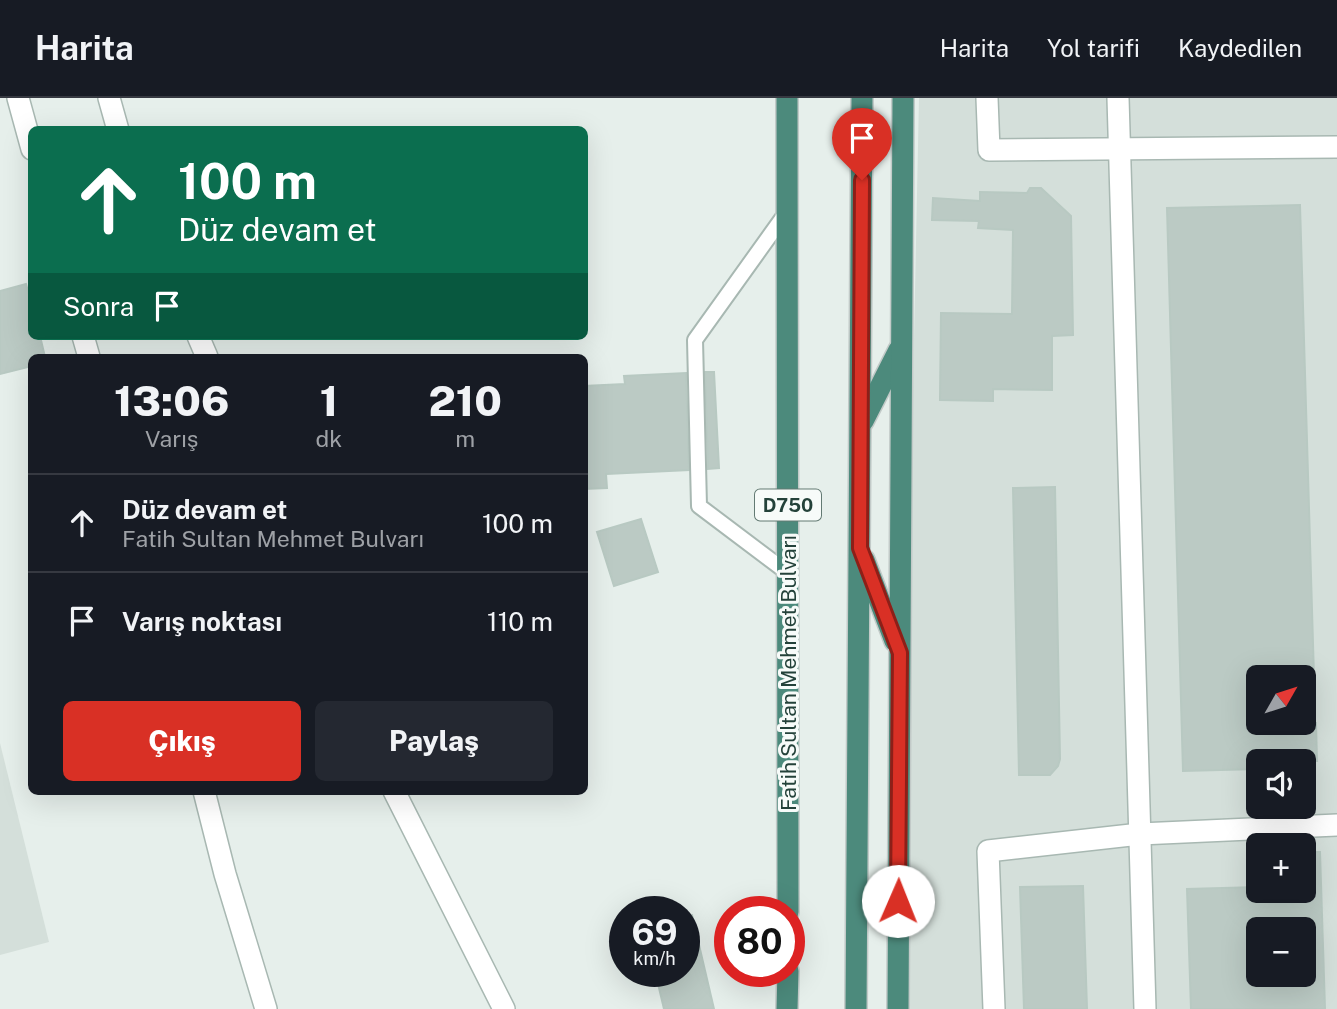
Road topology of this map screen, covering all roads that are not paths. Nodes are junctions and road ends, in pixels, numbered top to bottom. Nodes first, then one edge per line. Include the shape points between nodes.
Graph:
1 (18, 98) edge
2 (108, 98) edge
3 (787, 98) edge
4 (862, 98) edge
5 (903, 98) edge
6 (987, 98) edge
7 (1118, 98) edge
8 (117, 126) edge
9 (28, 134) edge
10 (1337, 147) edge
11 (1119, 149) junction
12 (786, 214) junction
13 (901, 347) junction
14 (860, 426) junction
15 (860, 548) junction
16 (788, 573) junction
17 (900, 653) junction
18 (205, 795) edge
19 (396, 795) edge
20 (1337, 825) edge
21 (1140, 834) junction
22 (788, 896) edge
23 (788, 987) edge
24 (266, 1009) edge
25 (504, 1009) edge
26 (788, 1009) edge
27 (856, 1009) edge
28 (898, 1009) edge
29 (994, 1009) edge
30 (1145, 1009) edge

1 - 9 street
2 - 8 street
3 - 12 highway, Fatih Sultan Mehmet Bulvarı / D750
4 - 14 highway
5 - 13 highway
6 - 11 street via 989,150
7 - 11 street
10 - 11 street
11 - 21 street
12 - 16 highway, Fatih Sultan Mehmet Bulvarı / D750
12 - 16 lane via 695,340 699,506
13 - 14 highway
13 - 17 highway
14 - 15 highway
15 - 17 highway
15 - 27 highway
16 - 22 highway, Fatih Sultan Mehmet Bulvarı / D750
17 - 28 highway
18 - 24 street
19 - 25 street
20 - 21 street
21 - 29 street via 988,851
21 - 30 street
23 - 26 highway

